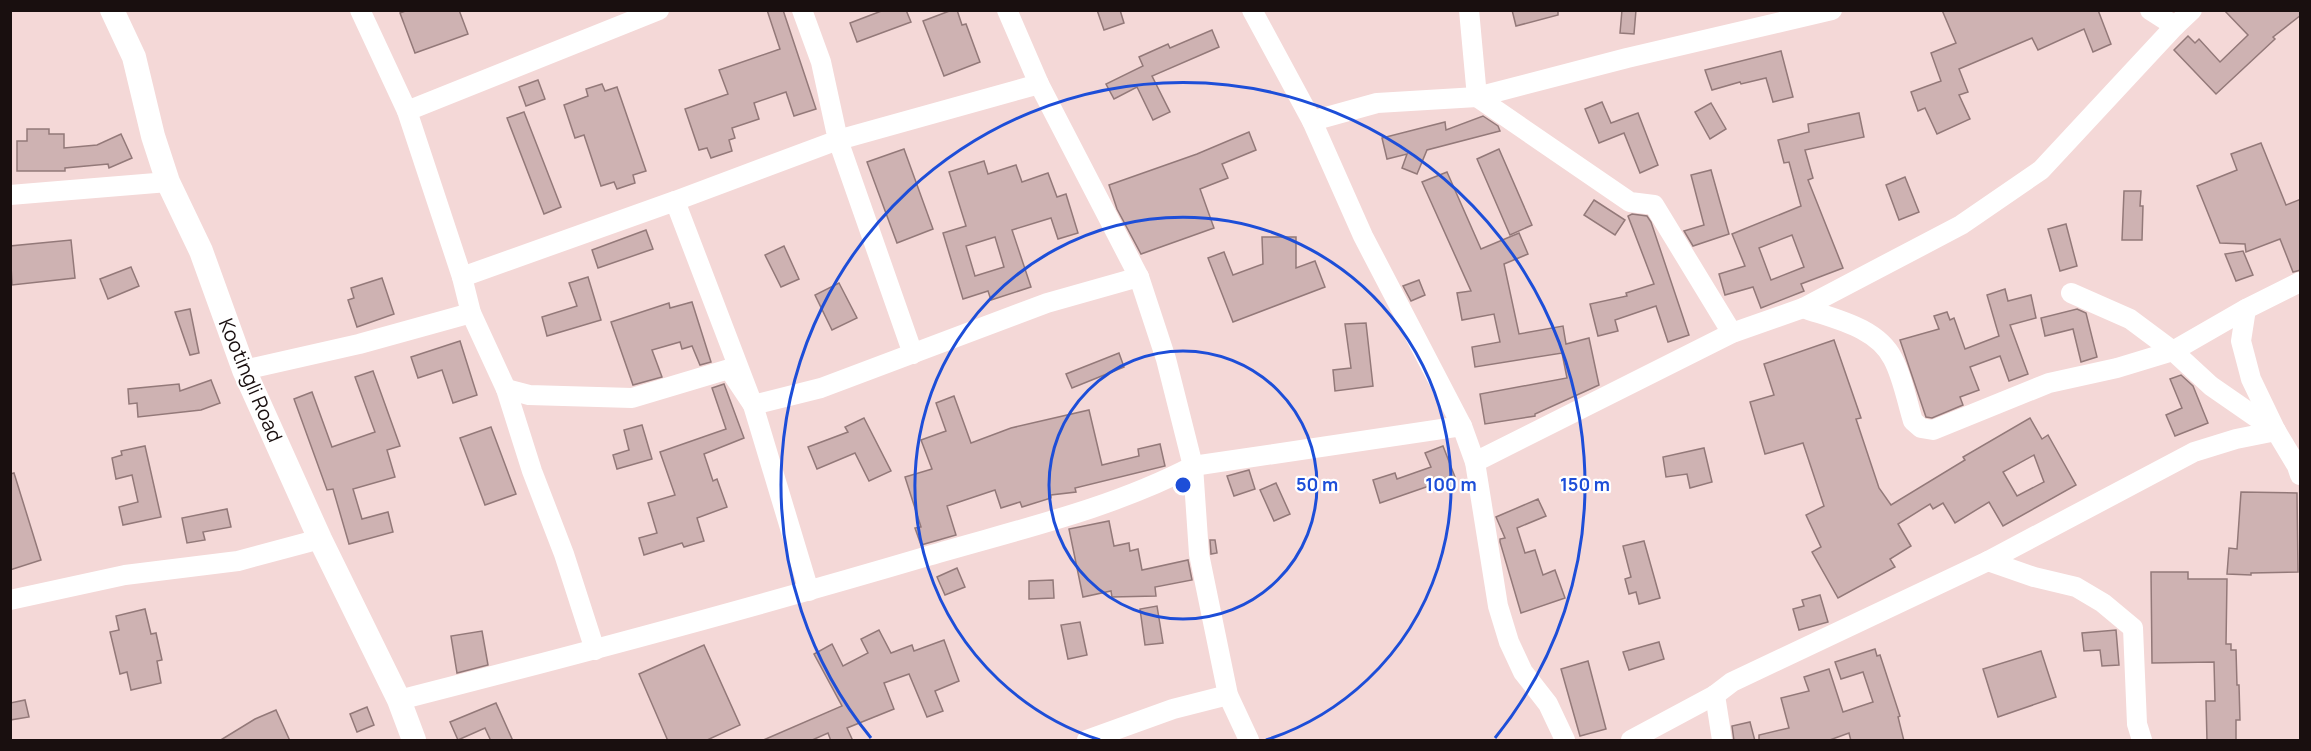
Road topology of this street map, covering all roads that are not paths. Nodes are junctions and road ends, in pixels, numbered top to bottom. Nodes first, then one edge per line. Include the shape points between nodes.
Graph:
1 (112, 10) edge
2 (360, 10) edge
3 (659, 10) edge
4 (802, 10) edge
5 (1007, 10) edge
6 (1252, 10) edge
7 (1469, 10) edge
8 (1832, 10) edge
9 (2150, 10) edge
10 (2192, 10) edge
11 (2175, 26) junction
12 (1039, 84) junction
13 (1477, 97) junction
14 (407, 111) junction
15 (1312, 121) junction
16 (838, 140) junction
17 (168, 182) junction
18 (10, 195) edge
19 (675, 201) junction
20 (462, 277) junction
21 (1139, 277) junction
22 (2301, 282) edge
23 (2071, 293) dead end
24 (1803, 308) junction
25 (2246, 309) junction
26 (471, 313) junction
27 (1732, 333) junction
28 (2173, 351) junction
29 (913, 354) junction
30 (244, 370) junction
31 (506, 389) junction
32 (753, 405) junction
33 (1462, 426) junction
34 (2276, 431) junction
35 (1475, 462) junction
36 (1193, 466) junction
37 (2301, 475) edge
38 (320, 539) junction
39 (1988, 561) junction
40 (809, 591) junction
41 (10, 600) edge
42 (595, 650) junction
43 (1228, 695) junction
44 (1715, 695) junction
45 (399, 700) junction
46 (414, 741) edge
47 (1087, 741) edge
48 (1250, 741) edge
49 (1565, 741) edge
50 (1631, 741) edge
51 (1722, 741) edge
52 (2142, 741) edge

1 - 17 street, Kootingli Road via 134,57
2 - 14 street
3 - 14 street
4 - 16 street via 821,62
5 - 12 street
6 - 15 street
7 - 13 street
8 - 13 street via 1627,57
9 - 11 street
10 - 11 street
11 - 24 street via 2041,170 1961,225
12 - 16 street
12 - 21 street
13 - 15 street via 1377,103
13 - 27 street via 1630,202 1654,205
14 - 20 street
15 - 33 street via 1363,236
16 - 19 street
16 - 29 street
17 - 18 street
17 - 30 street, Kootingli Road via 201,251
19 - 20 street
19 - 32 street
20 - 26 street
21 - 29 street via 1047,303
21 - 36 street via 1166,359
22 - 25 street
23 - 28 street via 2130,319
24 - 27 street
24 - 28 street via 1855,325 1878,340 1893,359 1913,421 1921,429 1934,430 2049,383
25 - 28 street
25 - 34 street via 2241,340 2251,379
26 - 30 street
26 - 31 street
27 - 35 street
28 - 34 street via 2211,386
29 - 32 street via 821,388
30 - 38 street, Kootingli Road
31 - 32 street via 529,395 632,398 729,369
31 - 42 street
32 - 40 street
33 - 35 street
33 - 36 street
34 - 37 street
34 - 39 street via 2194,452
35 - 49 street via 1498,606 1509,642 1523,672 1548,704
36 - 40 street via 1099,506
36 - 43 street via 1199,554
38 - 41 street via 238,561 125,575
38 - 45 street, Kootingli Road
39 - 44 street via 1732,682
39 - 52 street via 2076,587 2133,628 2137,724
40 - 42 street
42 - 45 street
43 - 47 street via 1173,709
43 - 48 street
44 - 50 street
44 - 51 street
45 - 46 street, Kootingli Road

